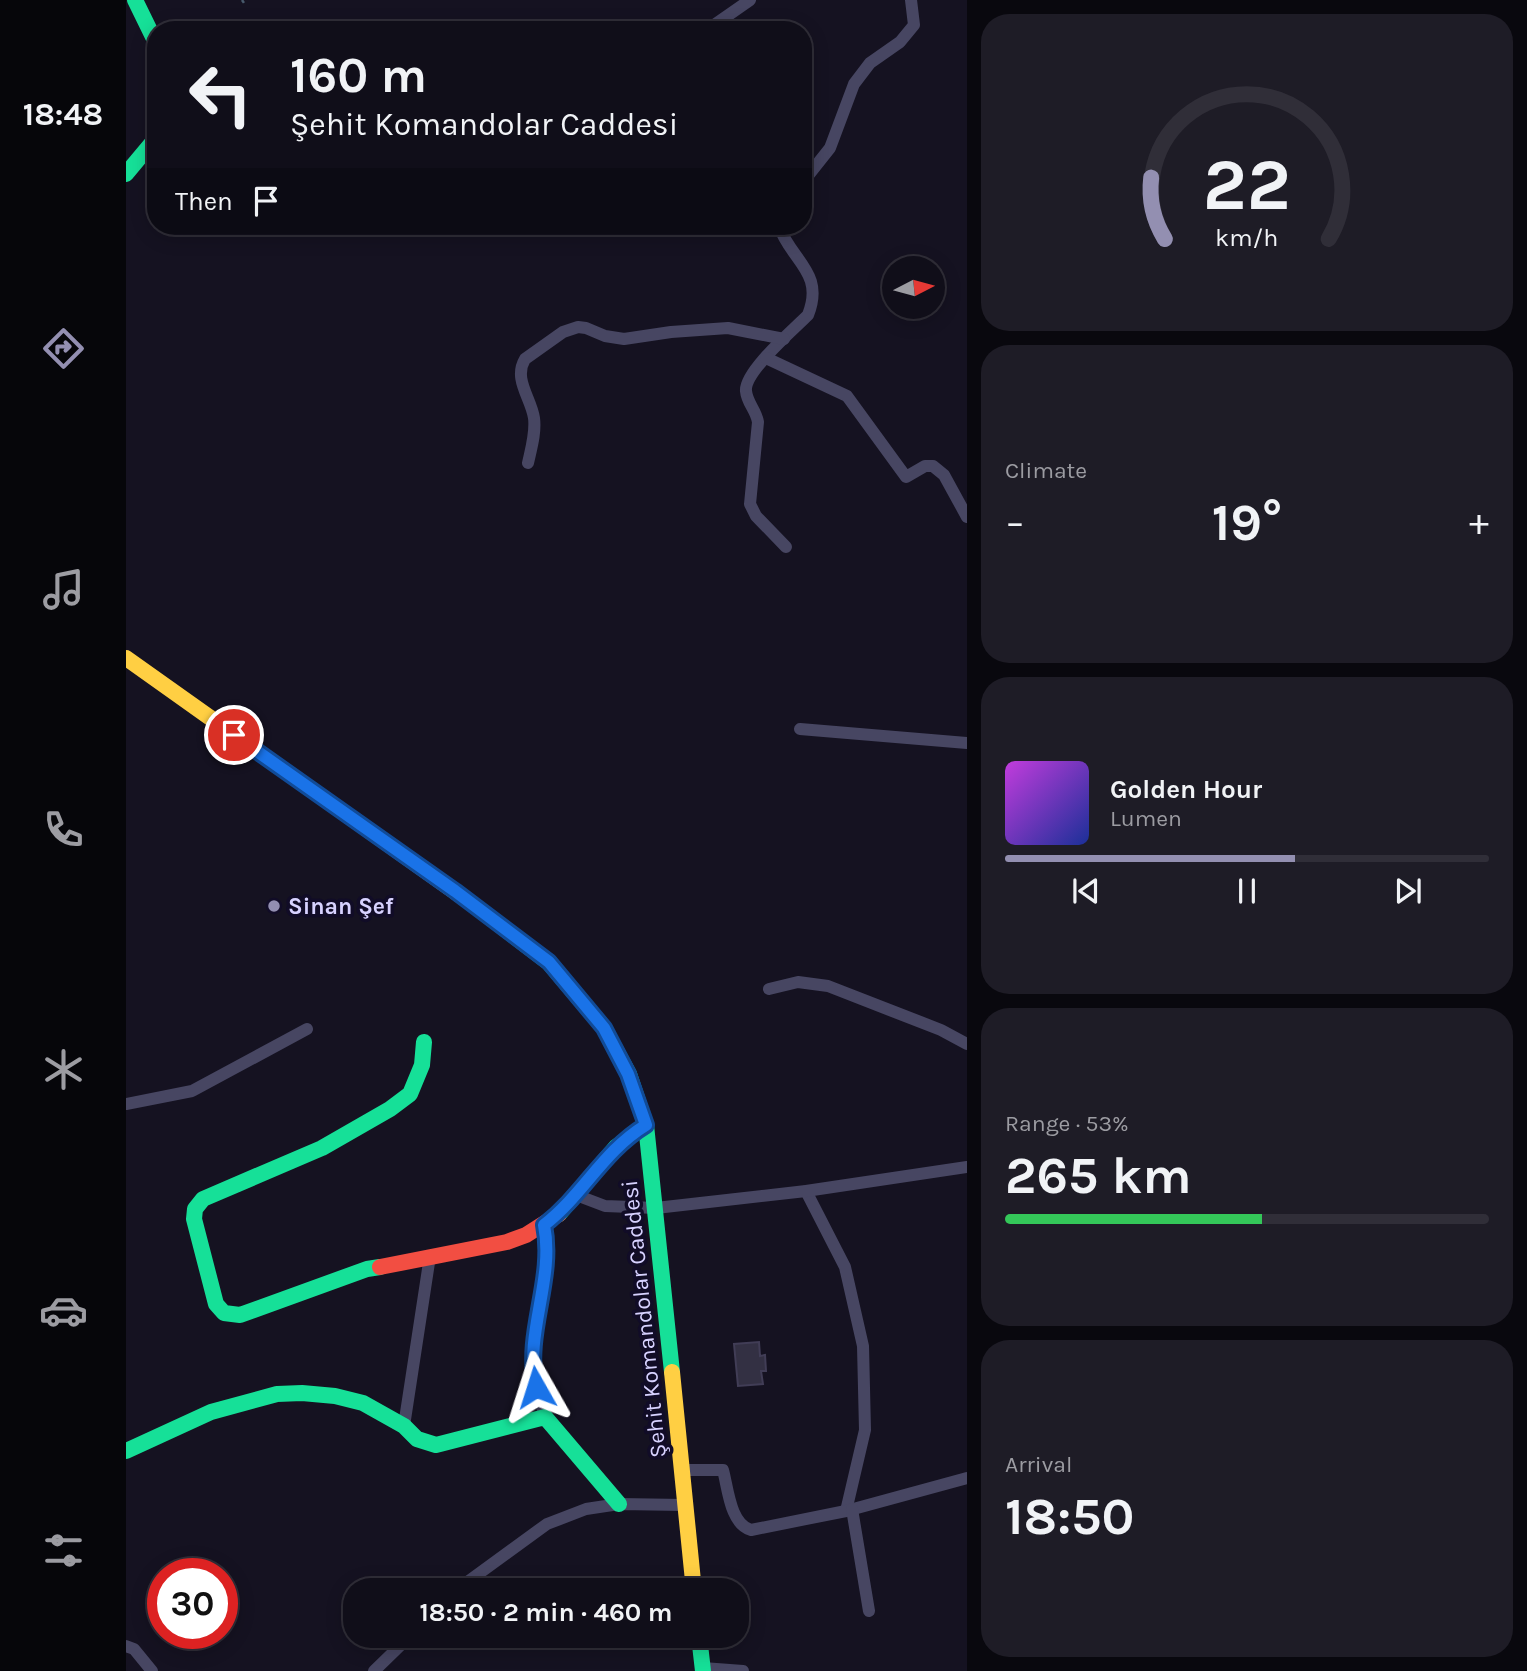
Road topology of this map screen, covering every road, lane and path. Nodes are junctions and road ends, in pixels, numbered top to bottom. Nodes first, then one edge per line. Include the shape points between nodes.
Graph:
1 (135, 0) edge
2 (242, 0) edge
3 (750, 0) edge
4 (911, 0) edge
5 (246, 6) dead end
6 (720, 21) edge
7 (147, 25) edge
8 (147, 149) edge
9 (812, 171) edge
10 (126, 174) edge
11 (784, 235) edge
12 (784, 339) junction
13 (765, 358) junction
14 (528, 463) dead end
15 (967, 517) edge
16 (786, 547) dead end
17 (126, 658) edge
18 (800, 729) dead end
19 (967, 743) edge
20 (769, 989) dead end
21 (307, 1029) dead end
22 (425, 1042) dead end
23 (967, 1044) edge
24 (126, 1104) edge
25 (646, 1125) junction
26 (967, 1167) edge
27 (806, 1191) junction
28 (576, 1195) junction
29 (656, 1208) junction
30 (544, 1225) junction
31 (430, 1256) junction
32 (545, 1417) junction
33 (404, 1426) junction
34 (126, 1451) edge
35 (682, 1470) junction
36 (967, 1478) edge
37 (620, 1504) junction
38 (684, 1505) junction
39 (849, 1510) junction
40 (474, 1578) edge
41 (692, 1578) edge
42 (869, 1611) dead end
43 (126, 1646) edge
44 (400, 1648) edge
45 (700, 1648) edge
46 (383, 1669) edge
47 (703, 1670) edge
48 (152, 1671) edge
49 (743, 1671) edge

1 - 7 street
2 - 5 path
3 - 6 street
4 - 9 street via 914,25 900,42 870,63 854,84 830,148
8 - 10 street
11 - 12 street via 812,280 814,292 808,315
12 - 13 street
12 - 14 street via 728,328 624,339 571,328 522,365 520,376 534,417
13 - 15 street via 847,396 906,477 925,466 939,469
13 - 16 street via 746,387 758,422 750,504
17 - 25 street, Şehit Komandolar Caddesi via 549,962 604,1028 628,1074
18 - 19 street
20 - 23 street via 798,982 828,986
21 - 24 street via 192,1091
22 - 31 street via 410,1094 390,1109 322,1148 203,1199 194,1214 216,1304 229,1315 240,1315 341,1277
25 - 28 street via 615,1147
25 - 29 street, Şehit Komandolar Caddesi
26 - 27 street
27 - 29 street
27 - 39 street via 845,1267 863,1346 865,1430
28 - 29 street via 605,1206
28 - 30 street
29 - 35 street, Şehit Komandolar Caddesi
30 - 31 street via 507,1242
30 - 32 street via 547,1258 532,1354
31 - 33 street
32 - 33 street via 436,1445 417,1439
32 - 37 street
33 - 34 street via 363,1403 344,1398 277,1394 211,1412
35 - 38 street, Şehit Komandolar Caddesi
35 - 39 street via 723,1470 737,1520 751,1530
36 - 39 street
37 - 38 street
37 - 40 street via 586,1509 547,1524
38 - 41 street, Şehit Komandolar Caddesi
39 - 42 street
43 - 48 street
44 - 46 street
45 - 47 street
47 - 49 street

